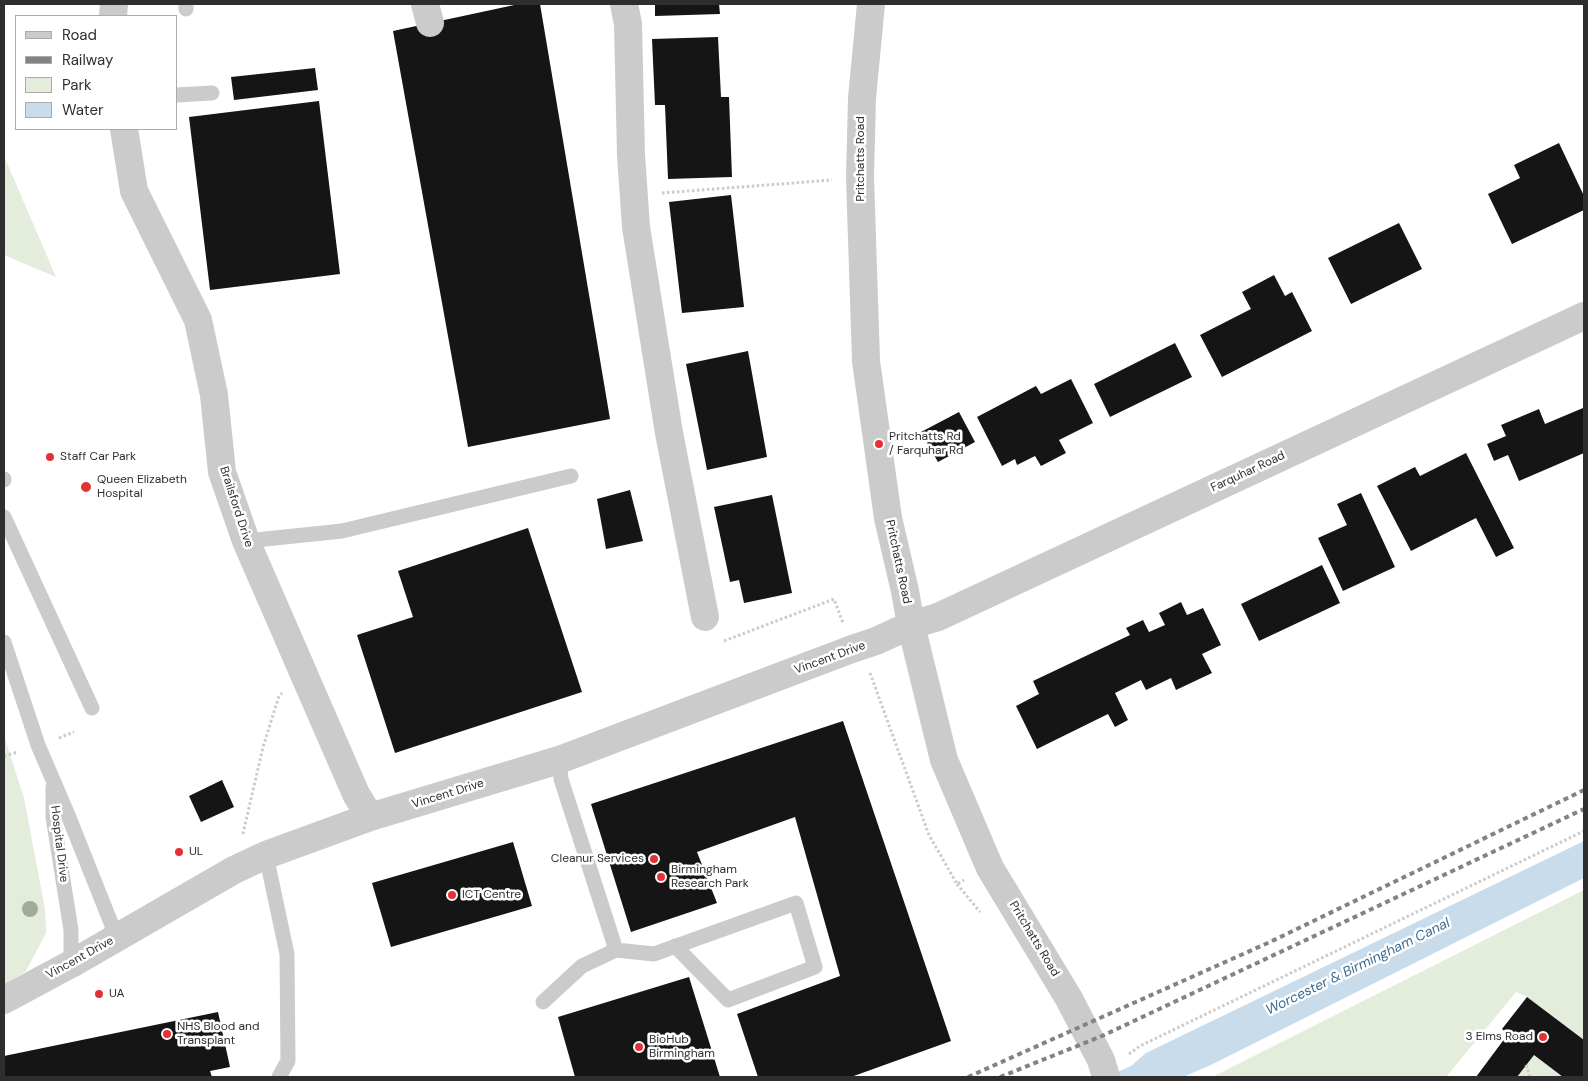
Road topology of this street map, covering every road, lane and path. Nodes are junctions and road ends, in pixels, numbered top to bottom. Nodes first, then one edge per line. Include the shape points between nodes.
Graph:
1 (624, 4) edge
2 (871, 4) edge
3 (212, 93) dead end
4 (178, 95) edge
5 (124, 130) edge
6 (860, 177) junction
7 (634, 196) junction
8 (1584, 316) edge
9 (571, 476) dead end
10 (4, 517) edge
11 (246, 541) junction
12 (834, 598) dead end
13 (705, 617) dead end
14 (911, 625) junction
15 (4, 642) edge
16 (721, 642) dead end
17 (302, 670) junction
18 (869, 670) dead end
19 (92, 708) dead end
20 (22, 751) dead end
21 (4, 756) edge
22 (558, 760) junction
23 (53, 780) junction
24 (370, 817) junction
25 (1584, 831) edge
26 (266, 854) junction
27 (990, 868) junction
28 (234, 870) junction
29 (117, 938) junction
30 (675, 946) junction
31 (616, 950) junction
32 (71, 964) junction
33 (4, 1000) edge
34 (543, 1002) dead end
35 (1127, 1055) dead end
36 (1526, 1065) dead end
37 (279, 1077) edge
38 (1106, 1077) edge
39 (1530, 1077) edge

1 - 7 street via 628,24
2 - 6 street, Pritchatts Road via 862,98
3 - 4 lane
5 - 11 street, Brailsford Drive via 134,191 198,320 214,395 222,472
6 - 7 path
6 - 14 street, Pritchatts Road via 866,361 888,518
7 - 13 street via 636,227 669,433
8 - 14 street, Farquhar Road via 938,617
9 - 11 lane via 342,531
10 - 19 lane
11 - 17 street, Brailsford Drive
12 - 16 path
14 - 22 street, Vincent Drive
14 - 27 street, Pritchatts Road via 944,760
15 - 23 lane, Hospital Drive
17 - 24 street, Brailsford Drive via 356,794
17 - 28 path via 280,696 263,747
18 - 27 path via 929,835 957,884
20 - 21 path
22 - 24 street, Vincent Drive
22 - 31 lane
23 - 29 lane
23 - 32 lane, Hospital Drive via 53,817 71,930
24 - 26 street, Vincent Drive
25 - 35 path
26 - 28 street, Vincent Drive
26 - 37 lane via 287,954 288,1061
27 - 38 street, Pritchatts Road via 1068,996 1101,1060
28 - 29 street, Vincent Drive
29 - 32 street, Vincent Drive
30 - 30 lane via 796,902 815,967 728,1000
30 - 31 lane via 654,954
31 - 34 lane via 582,966
32 - 33 street, Vincent Drive
36 - 39 path

